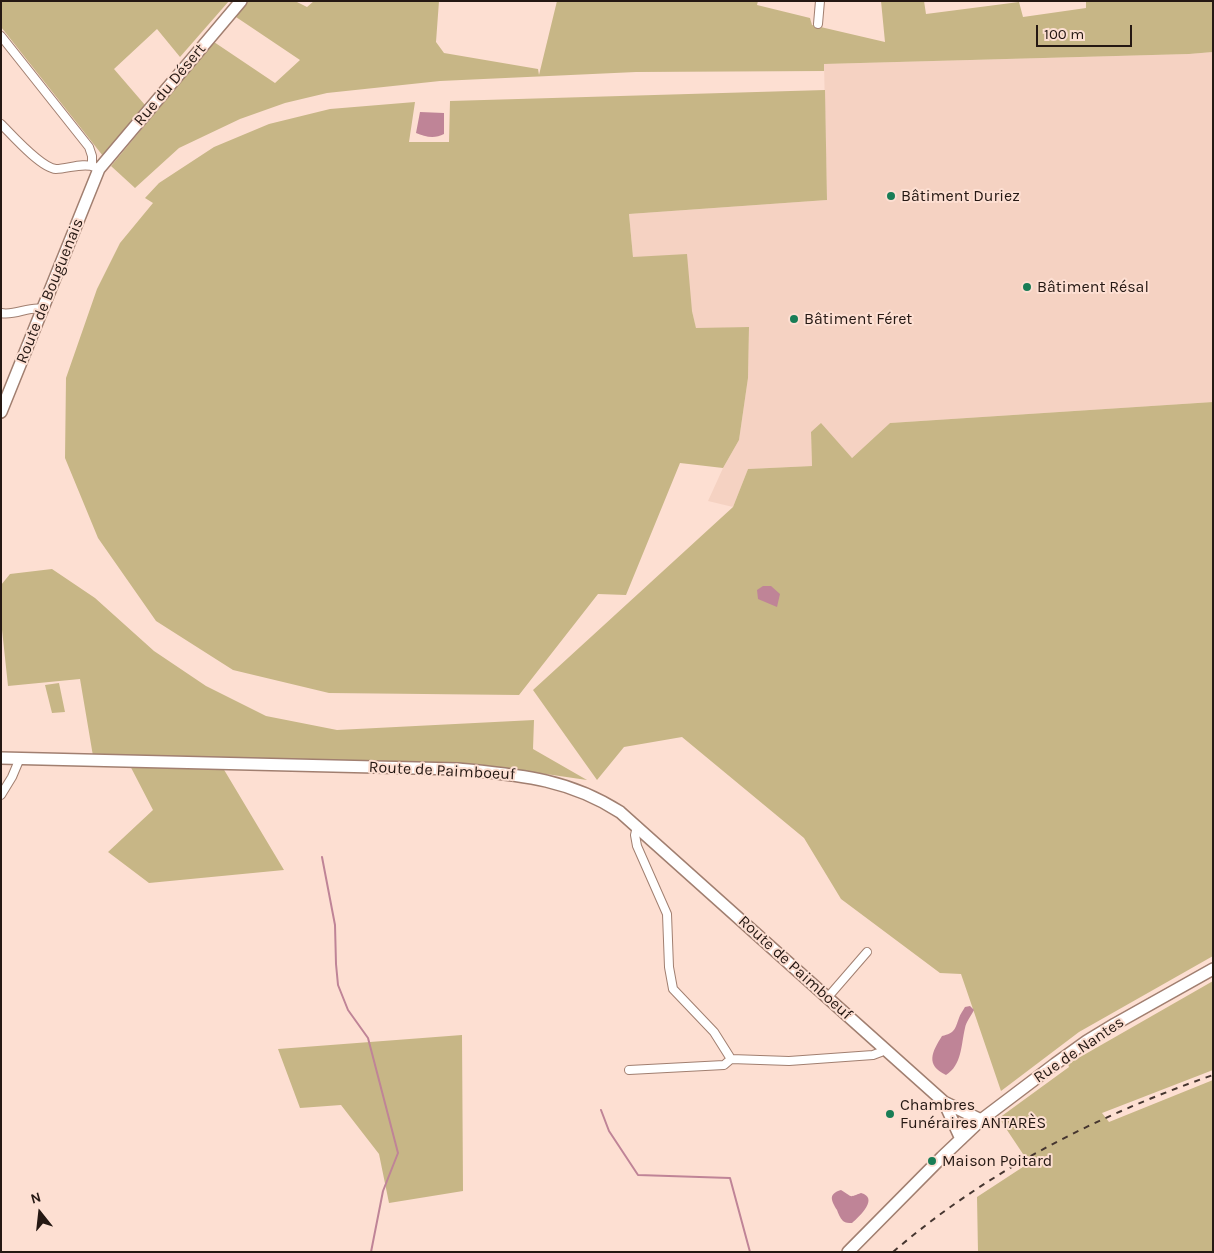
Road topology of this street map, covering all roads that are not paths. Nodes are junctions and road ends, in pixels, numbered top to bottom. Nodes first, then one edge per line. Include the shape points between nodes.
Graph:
1 (241, 1) edge
2 (820, 1) edge
3 (818, 24) dead end
4 (1, 36) edge
5 (1, 124) edge
6 (95, 168) junction
7 (42, 309) junction
8 (1, 313) edge
9 (1, 412) edge
10 (1, 758) edge
11 (20, 758) junction
12 (1, 795) edge
13 (637, 826) junction
14 (867, 952) dead end
15 (1213, 969) edge
16 (828, 997) junction
17 (884, 1048) junction
18 (731, 1059) junction
19 (629, 1070) dead end
20 (944, 1102) junction
21 (981, 1120) junction
22 (961, 1139) junction
23 (848, 1252) edge

1 - 6 street, Rue du Désert
2 - 3 street
4 - 6 street via 90,147
5 - 6 street via 46,166 58,169
6 - 7 street, Route de Bouguenais
7 - 8 street
7 - 9 street, Route de Bouguenais
10 - 11 street, Route de Paimboeuf
11 - 12 street
11 - 13 street, Route de Paimboeuf via 458,769 522,775 591,795
13 - 16 street, Route de Paimboeuf
13 - 18 street via 637,846 668,914 673,990 714,1032
14 - 16 street
15 - 21 street, Rue de Nantes via 1088,1041
16 - 17 street, Route de Paimboeuf
17 - 18 street via 873,1055 789,1061
17 - 20 street, Route de Paimboeuf
18 - 19 street via 724,1065
20 - 21 street, Route de Paimboeuf
20 - 22 street, Route de Paimboeuf
21 - 22 street, Rue de Nantes
22 - 23 street, Rue de Nantes

